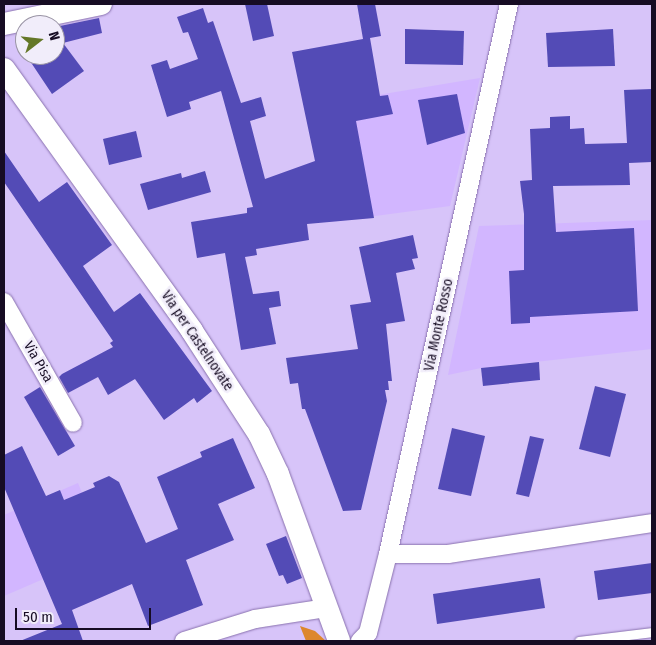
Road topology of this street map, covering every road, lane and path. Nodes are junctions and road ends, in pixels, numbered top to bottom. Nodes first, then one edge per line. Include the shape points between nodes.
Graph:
1 (101, 4) edge
2 (509, 4) edge
3 (4, 24) edge
4 (4, 69) edge
5 (4, 302) edge
6 (73, 422) dead end
7 (652, 523) edge
8 (388, 554) junction
9 (327, 608) junction
10 (652, 632) edge
11 (184, 641) edge
12 (339, 641) edge
13 (360, 641) edge
14 (579, 641) edge

1 - 3 street
2 - 8 street, Via Monte Rosso
4 - 9 street, Via per Castelnovate via 192,331 259,434 278,474
5 - 6 street, Via Pisa
7 - 8 street via 448,554
8 - 13 street, Via Monte Rosso via 368,634
9 - 11 street via 255,619
9 - 12 street, Via per Castelnovate
10 - 14 lane

